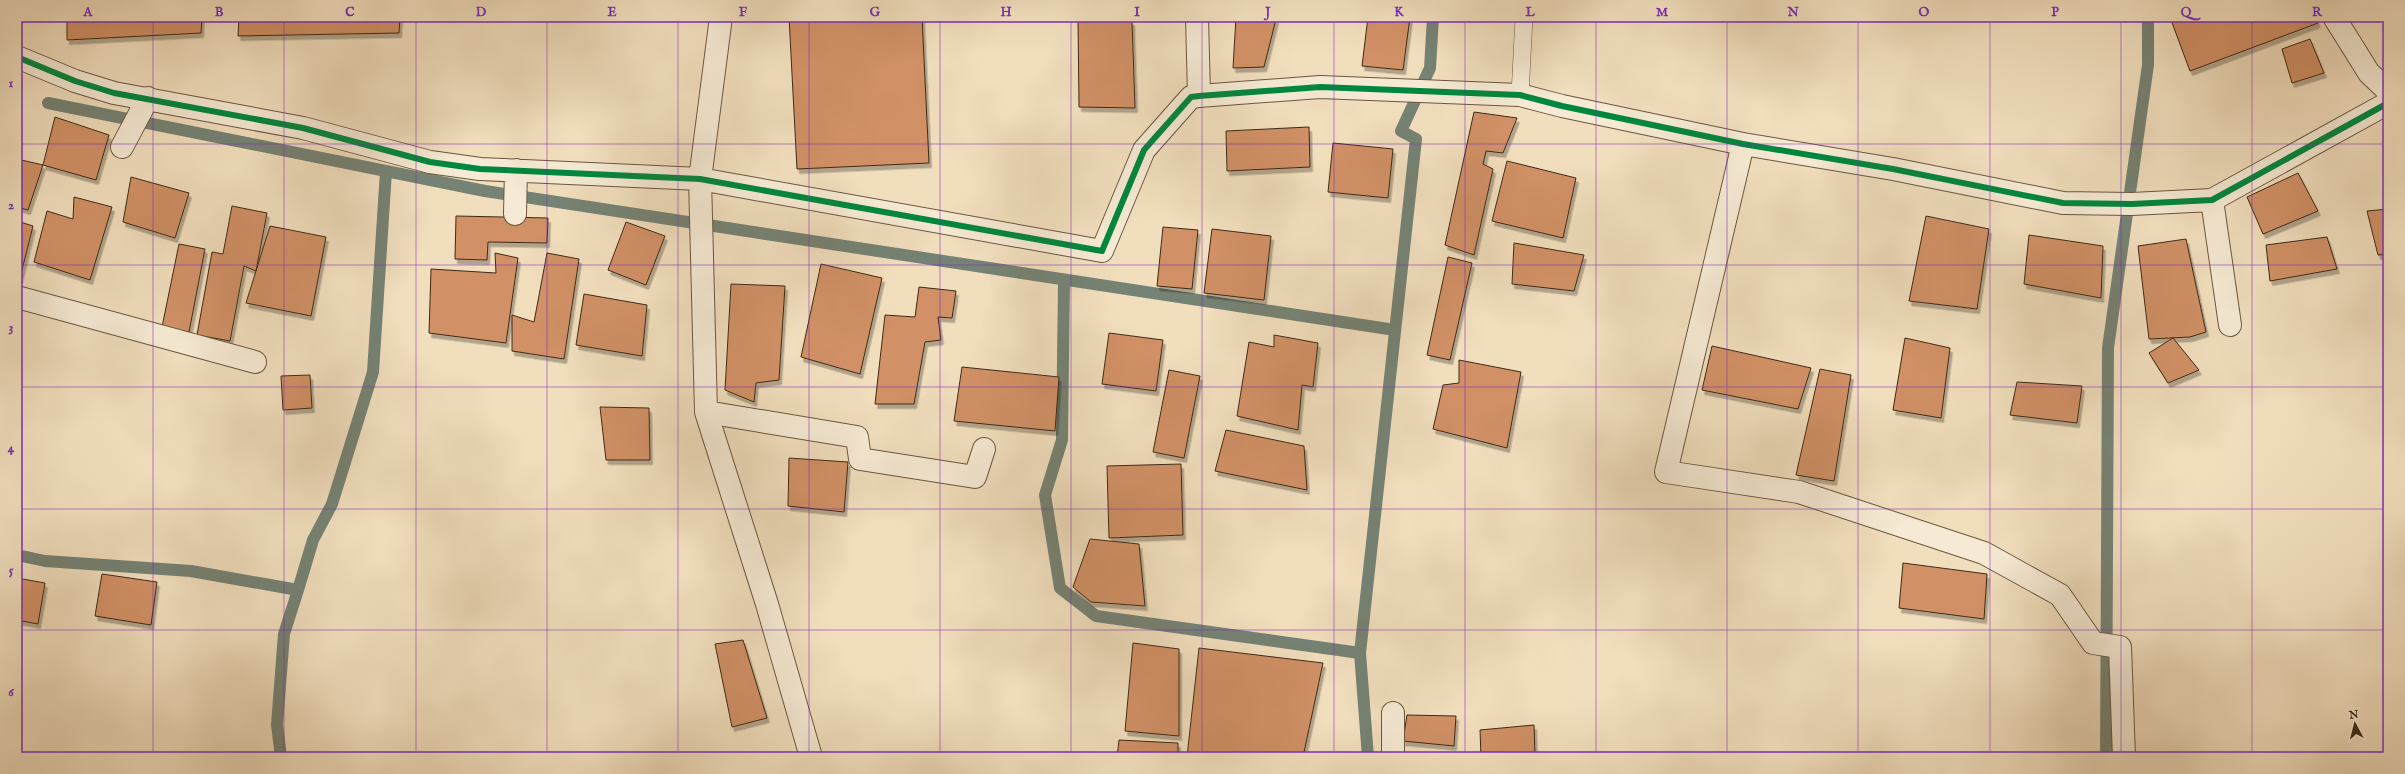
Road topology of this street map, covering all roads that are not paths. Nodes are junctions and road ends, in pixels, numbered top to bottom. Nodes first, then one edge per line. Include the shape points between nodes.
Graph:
1 (721, 17) edge
2 (1197, 17) edge
3 (1524, 17) edge
4 (2334, 17) edge
5 (17, 57) edge
6 (2388, 92) edge
7 (1520, 95) junction
8 (1199, 96) junction
9 (148, 98) junction
10 (2388, 103) edge
11 (1743, 144) junction
12 (122, 147) dead end
13 (516, 170) junction
14 (700, 179) junction
15 (2212, 200) junction
16 (515, 214) dead end
17 (17, 297) edge
18 (2230, 326) dead end
19 (255, 362) dead end
20 (706, 412) junction
21 (984, 449) dead end
22 (1393, 713) dead end
23 (811, 757) edge
24 (1393, 757) edge
25 (2124, 757) edge

1 - 14 street
2 - 8 street
3 - 7 lane
4 - 6 street via 2369,73
5 - 9 street via 75,81 114,93
7 - 8 street via 1320,87
7 - 11 street
8 - 14 street via 1191,97 1144,150 1102,251
9 - 12 street
9 - 13 street via 302,128 430,162 480,169
10 - 15 street
11 - 15 street via 1893,169 2064,203 2132,204
11 - 25 street via 1666,472 1799,492 1984,553 2060,595 2093,643 2120,647
13 - 14 street
13 - 16 street
14 - 20 street
15 - 18 street
17 - 19 street
20 - 21 street via 857,437 860,459 975,477
20 - 23 street via 767,604
22 - 24 street

